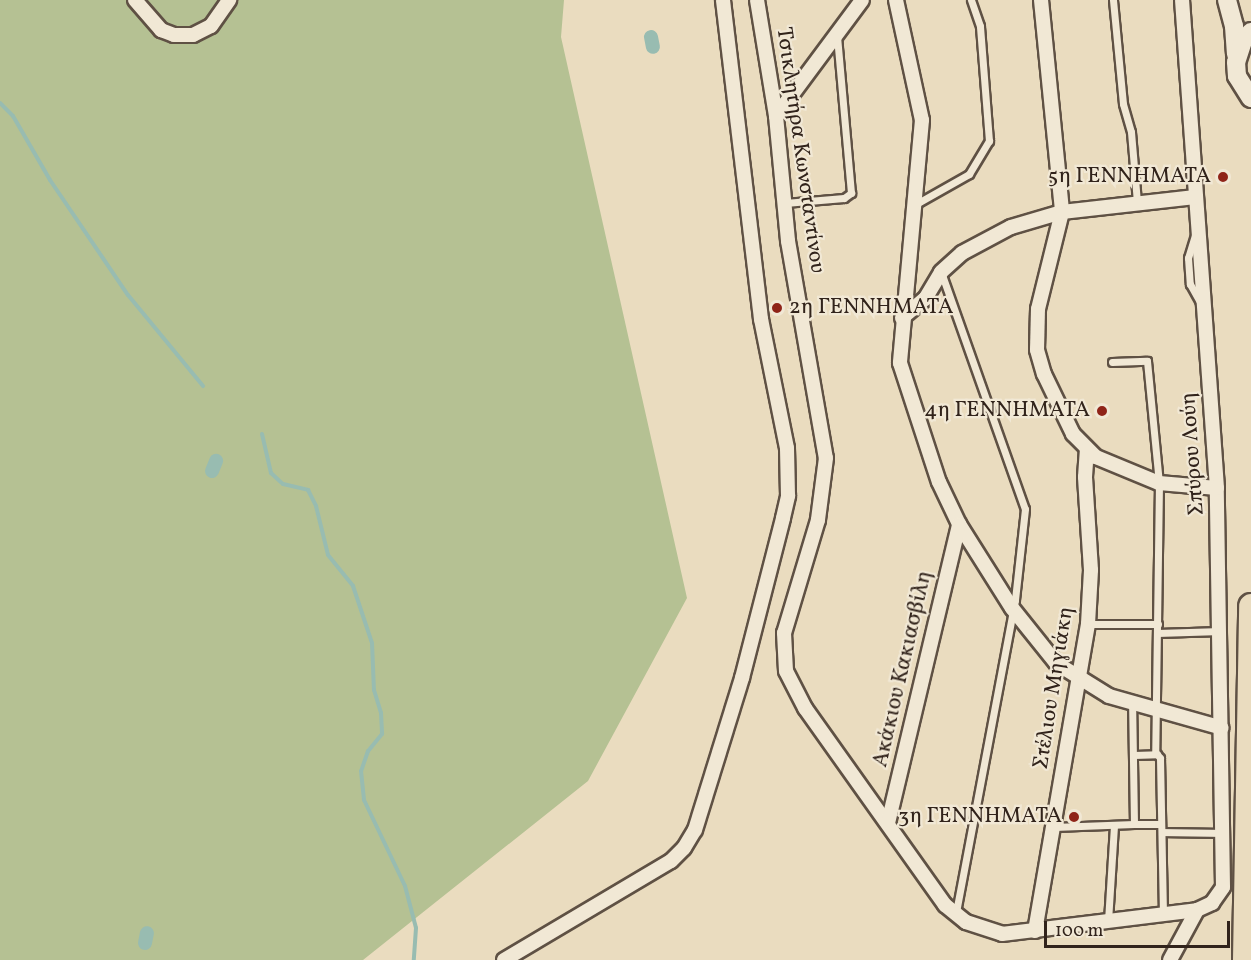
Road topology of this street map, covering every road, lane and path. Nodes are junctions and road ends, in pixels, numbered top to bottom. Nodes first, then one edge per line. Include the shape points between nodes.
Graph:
1 (135, 0) edge
2 (229, 0) edge
3 (723, 0) edge
4 (757, 0) edge
5 (862, 0) edge
6 (896, 0) edge
7 (971, 0) edge
8 (1041, 0) edge
9 (1113, 0) edge
10 (1182, 0) edge
11 (1227, 0) edge
12 (1251, 32) edge
13 (837, 34) junction
14 (1236, 62) junction
15 (1251, 98) edge
16 (776, 116) junction
17 (1195, 197) junction
18 (1137, 202) junction
19 (784, 203) junction
20 (916, 204) junction
21 (1062, 212) junction
22 (941, 272) junction
23 (902, 318) junction
24 (1112, 362) dead end
25 (1087, 450) junction
26 (1159, 483) junction
27 (1217, 488) junction
28 (959, 524) junction
29 (1251, 606) edge
30 (1012, 608) junction
31 (1088, 624) junction
32 (1158, 624) junction
33 (1221, 631) junction
34 (1157, 633) junction
35 (1078, 680) junction
36 (1132, 703) junction
37 (1153, 711) junction
38 (1222, 728) junction
39 (1155, 754) junction
40 (1134, 755) junction
41 (888, 823) junction
42 (1134, 824) junction
43 (1161, 824) junction
44 (1114, 825) junction
45 (1054, 827) junction
46 (1162, 832) junction
47 (1224, 833) junction
48 (1212, 903) joint
49 (1197, 910) junction
50 (955, 915) junction
51 (1163, 915) junction
52 (1108, 922) junction
53 (1035, 931) junction
54 (504, 960) edge
55 (1170, 960) edge
56 (1245, 960) edge

1 - 2 street via 161,30 174,35 193,35 211,26
3 - 54 street via 761,319 787,448 788,496 783,518 742,678 695,830 684,848 671,861
4 - 16 street, Τσικλητήρα Κωνσταντίνου
5 - 13 street
6 - 20 street via 922,120
7 - 20 lane via 980,26 989,141 969,174
8 - 21 street
9 - 18 lane
10 - 17 street, Σπύρου Λούη
11 - 14 main road via 1234,26
12 - 14 main road via 1243,41
13 - 16 street
13 - 19 lane via 851,193 844,198
14 - 15 main road via 1237,76
16 - 19 street, Τσικλητήρα Κωνσταντίνου
17 - 18 street
17 - 27 street, Σπύρου Λούη
18 - 21 street
19 - 41 street, Τσικλητήρα Κωνσταντίνου via 826,458 818,520 784,633 783,660 805,708
20 - 23 street
21 - 22 street via 984,239
21 - 25 street via 1038,309 1037,350 1064,420
22 - 23 street via 925,299
22 - 30 lane via 1024,503
23 - 28 street via 901,374 937,476
24 - 26 lane via 1147,361
25 - 26 street
25 - 31 street, Στέλιου Μηγιάκη via 1091,570
26 - 27 street
26 - 32 lane
27 - 33 street, Σπύρου Λούη
28 - 30 street
28 - 41 street, Ακάκιου Κακιασβίλη
29 - 56 highway
30 - 35 street via 1046,653
30 - 50 lane
31 - 32 lane
31 - 35 street, Στέλιου Μηγιάκη
32 - 34 lane
33 - 34 lane
33 - 38 street, Σπύρου Λούη
34 - 37 lane
35 - 36 street
35 - 45 street, Στέλιου Μηγιάκη
36 - 37 street
36 - 40 lane
37 - 38 street
37 - 39 lane
38 - 47 street, Σπύρου Λούη
39 - 40 lane
39 - 43 lane via 1161,758
40 - 42 lane
41 - 50 street, Τσικλητήρα Κωνσταντίνου
42 - 43 lane
42 - 44 lane
43 - 46 lane
44 - 45 lane
44 - 52 lane
45 - 53 street, Στέλιου Μηγιάκη
46 - 47 lane
46 - 51 lane
47 - 48 street, Σπύρου Λούη via 1225,878
48 - 49 street, Τσικλητήρα Κωνσταντίνου
49 - 51 street, Τσικλητήρα Κωνσταντίνου
49 - 55 street
50 - 53 street, Τσικλητήρα Κωνσταντίνου via 990,932
51 - 52 street, Τσικλητήρα Κωνσταντίνου
52 - 53 street, Τσικλητήρα Κωνσταντίνου

